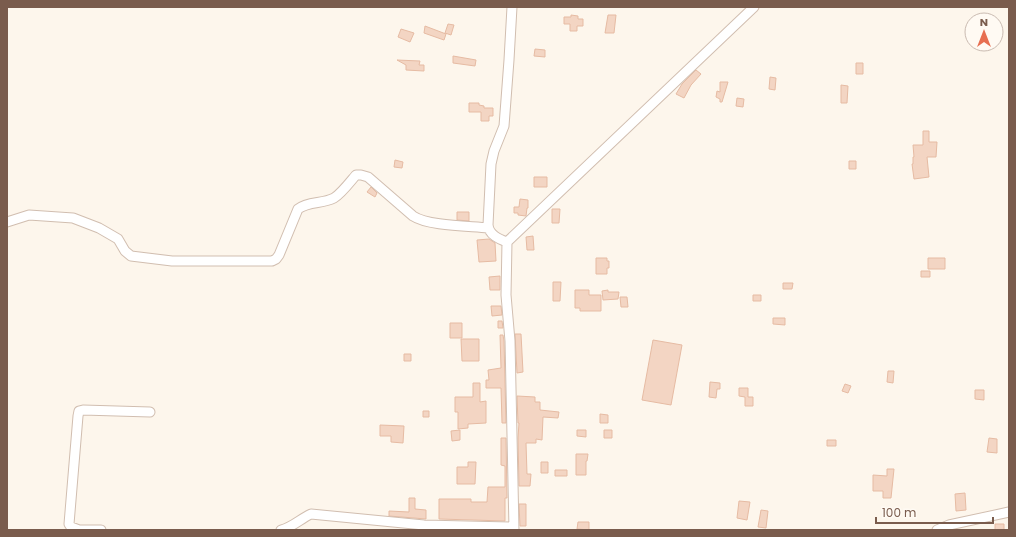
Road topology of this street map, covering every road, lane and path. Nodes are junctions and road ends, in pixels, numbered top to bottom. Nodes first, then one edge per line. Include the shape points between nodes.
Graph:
1 (512, 7) edge
2 (754, 7) edge
3 (7, 222) edge
4 (488, 228) junction
5 (508, 242) junction
6 (150, 412) dead end
7 (1009, 512) edge
8 (514, 528) edge
9 (101, 530) edge
10 (281, 530) edge
11 (936, 530) edge

1 - 4 street via 504,126 491,164
2 - 5 street
3 - 4 street via 29,215 73,218 118,239 131,256 172,261 272,262 279,255 298,209 334,197 356,176 361,175 368,177 418,220
4 - 5 street via 496,238
5 - 8 street via 506,295 510,341
6 - 9 street via 79,411 70,524 79,530
7 - 11 street
8 - 10 street via 424,525 311,514

